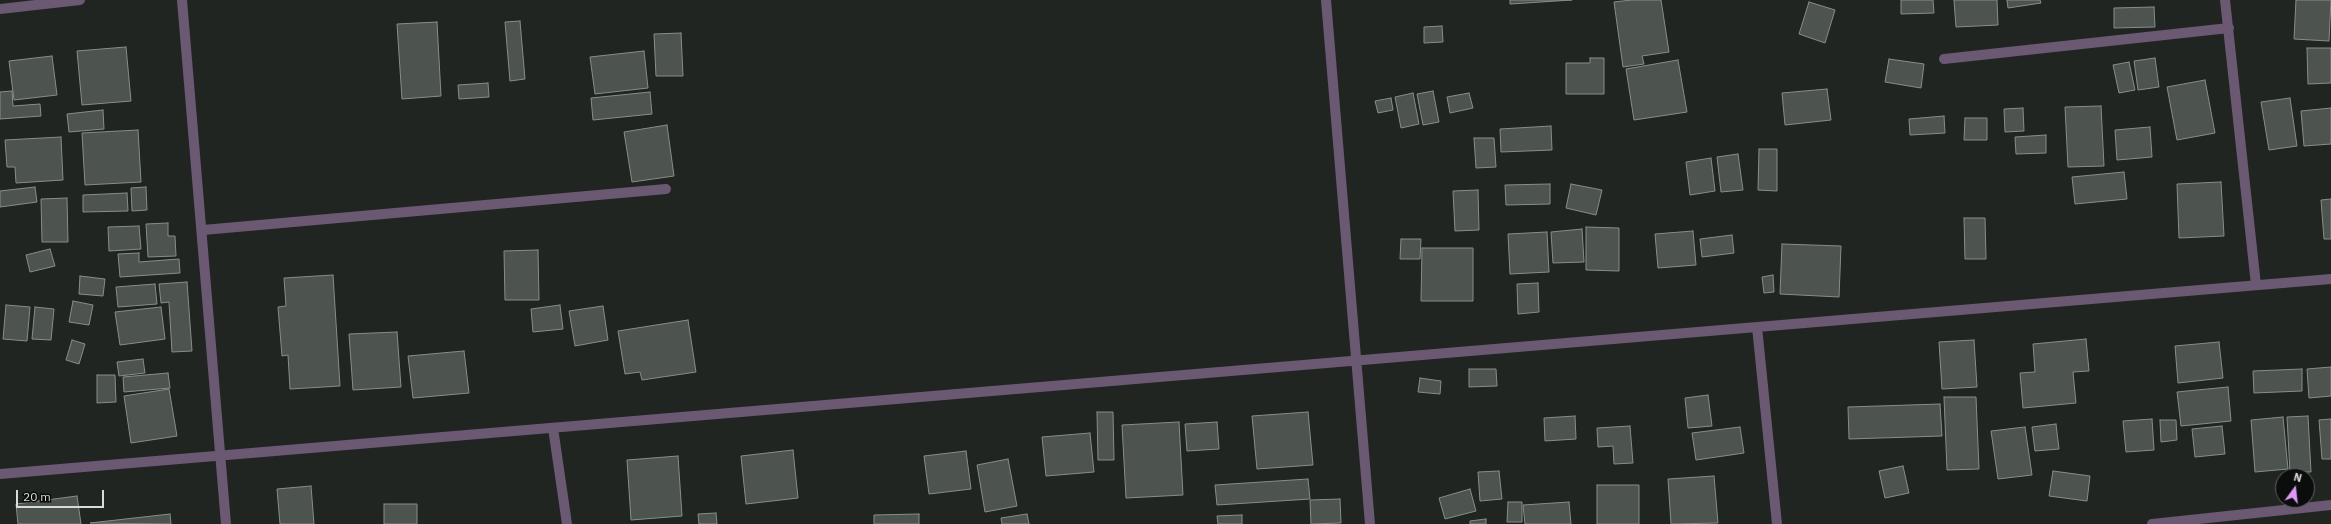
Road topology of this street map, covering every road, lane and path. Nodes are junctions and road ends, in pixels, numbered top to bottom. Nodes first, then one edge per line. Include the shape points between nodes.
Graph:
1 (80, 0) edge
2 (182, 0) edge
3 (1326, 0) edge
4 (2225, 0) edge
5 (0, 10) edge
6 (2229, 28) junction
7 (1944, 59) dead end
8 (666, 189) dead end
9 (203, 230) junction
10 (2331, 279) edge
11 (2256, 285) junction
12 (1757, 327) junction
13 (1356, 360) junction
14 (553, 428) junction
15 (220, 456) junction
16 (0, 474) edge
17 (2331, 505) edge
18 (2215, 521) edge
19 (226, 524) edge
20 (567, 524) edge
21 (1370, 524) edge
22 (1777, 524) edge
23 (2152, 524) edge

1 - 5 street
2 - 9 street
3 - 13 street
4 - 6 street
6 - 7 street
6 - 11 street
8 - 9 street
9 - 15 street
10 - 11 street
11 - 12 street
12 - 13 street
12 - 22 street
13 - 14 street
13 - 21 street
14 - 15 street
14 - 20 street
15 - 16 street
15 - 19 street
17 - 18 street
18 - 23 street

